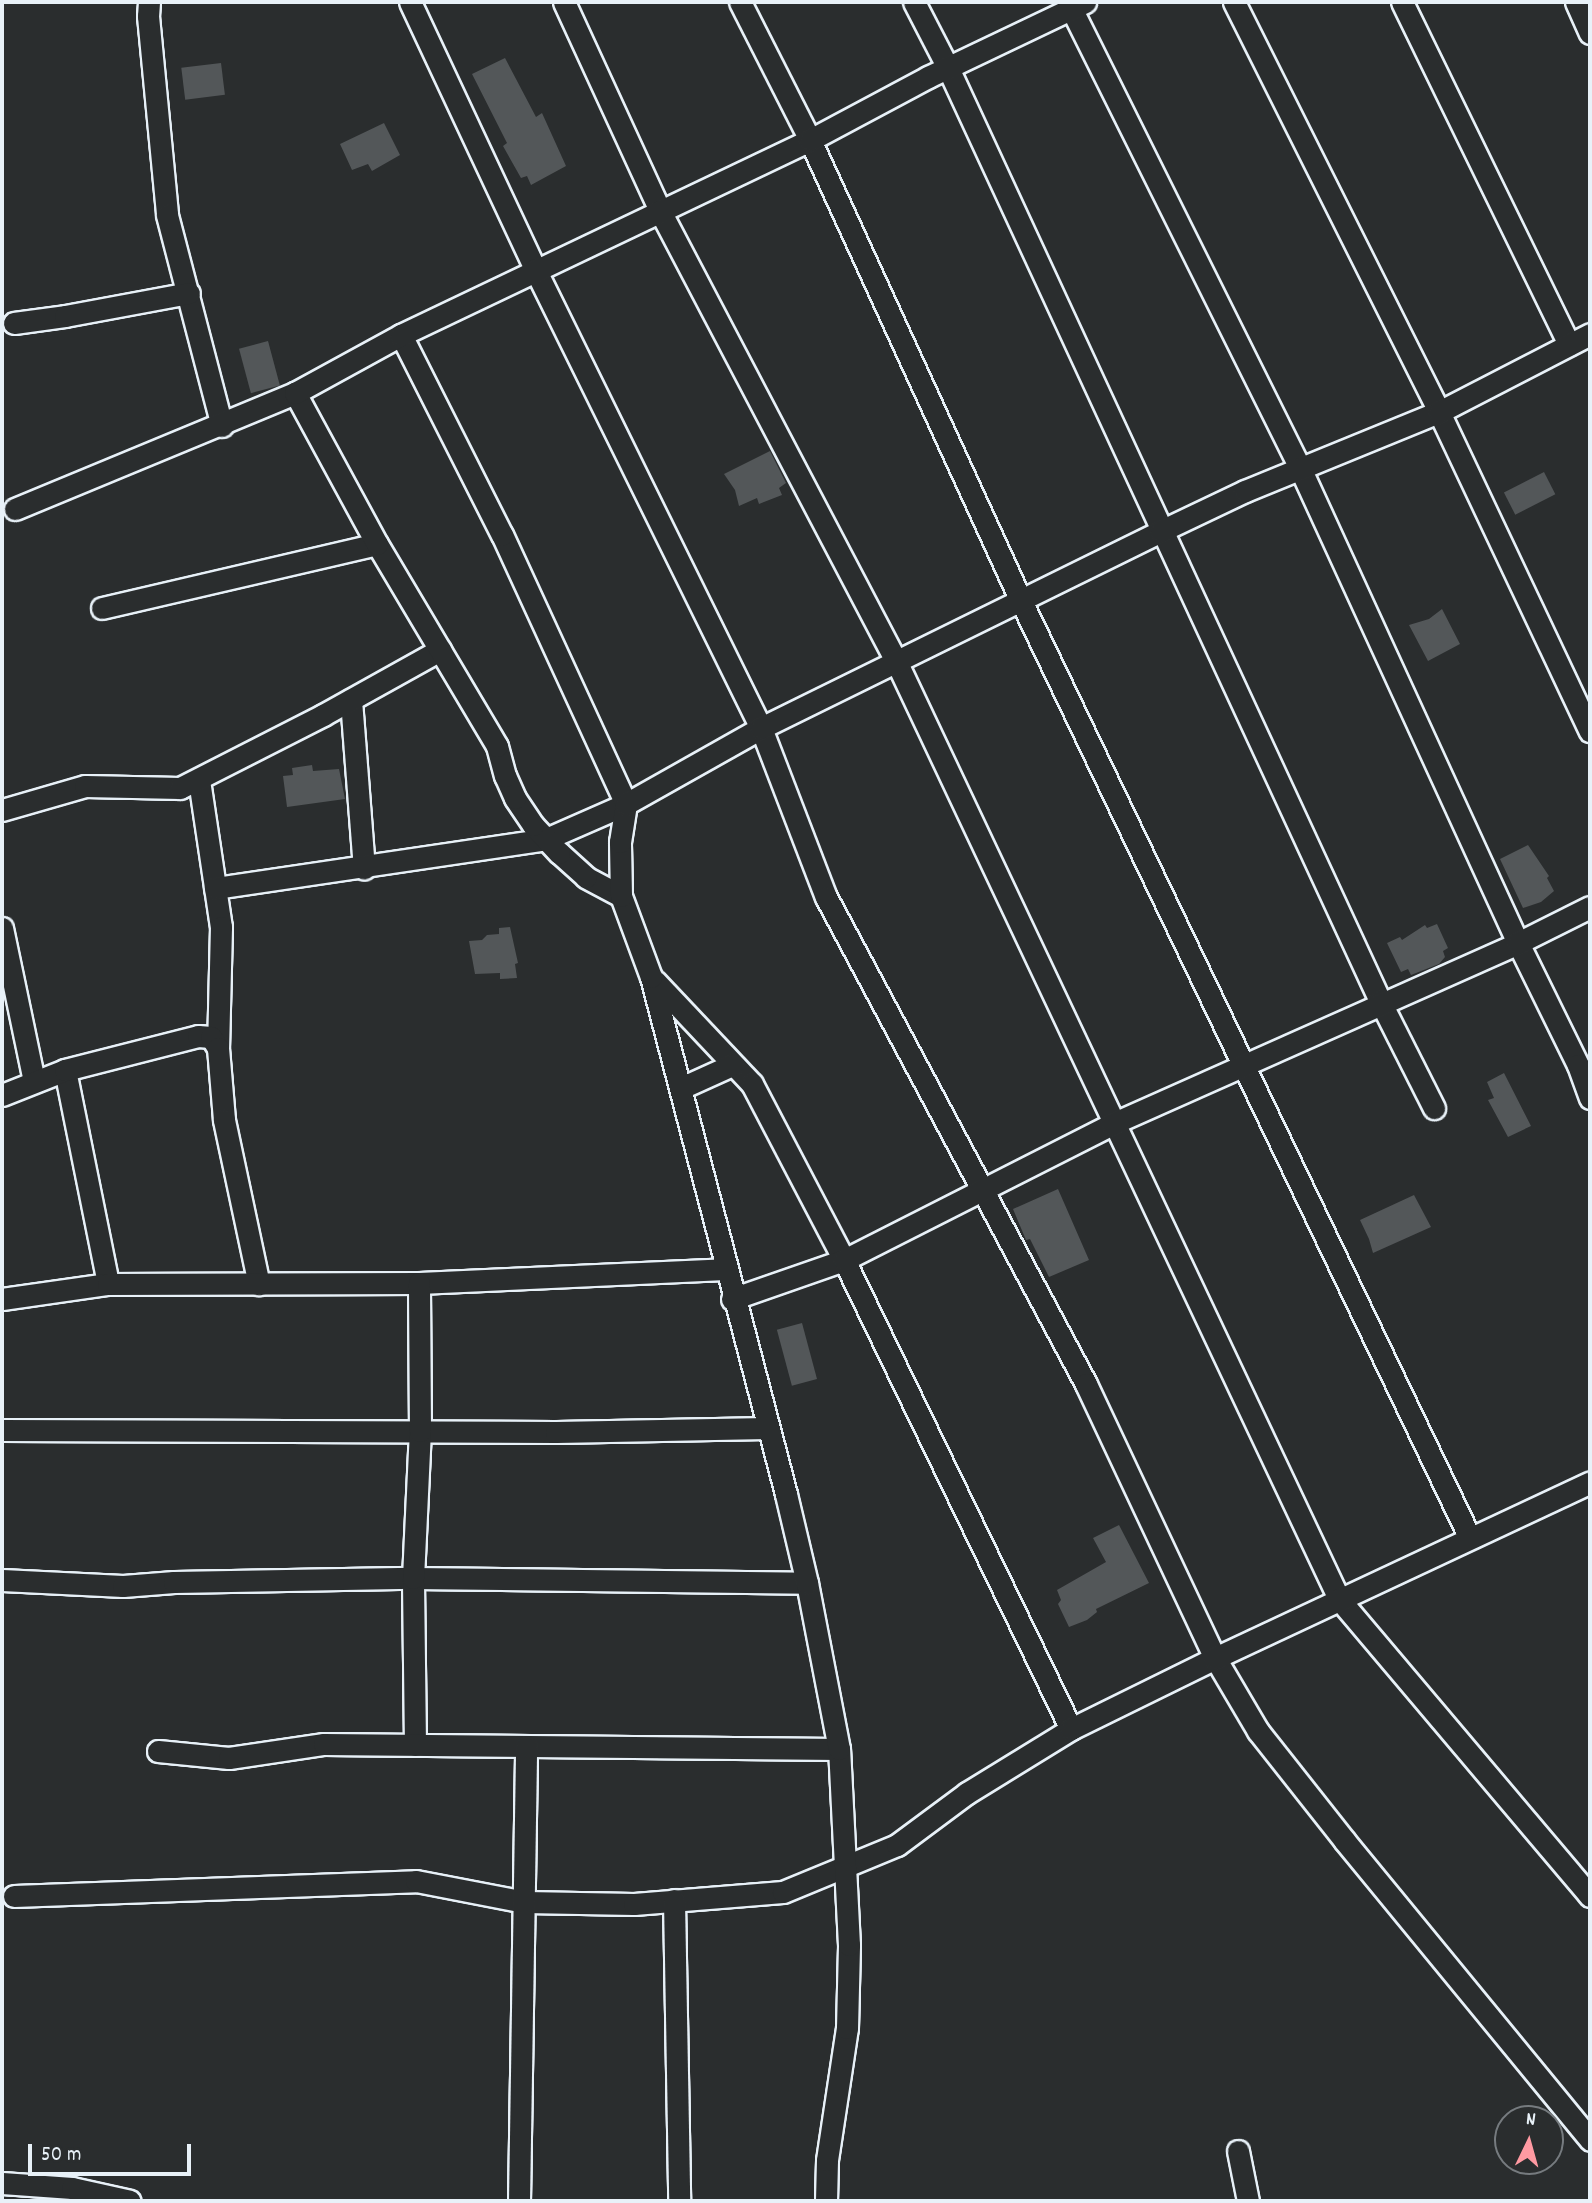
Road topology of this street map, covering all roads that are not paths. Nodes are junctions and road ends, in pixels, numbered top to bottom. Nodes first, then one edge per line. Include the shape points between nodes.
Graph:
1 (149, 2) edge
2 (410, 2) edge
3 (564, 2) edge
4 (740, 2) edge
5 (914, 2) edge
6 (1234, 2) edge
7 (1402, 2) edge
8 (1576, 2) edge
9 (1075, 4) edge
10 (1590, 33) edge
11 (948, 68) junction
12 (810, 140) junction
13 (660, 211) junction
14 (535, 269) junction
15 (189, 293) junction
16 (14, 323) dead end
17 (1590, 334) edge
18 (401, 335) junction
19 (1569, 345) junction
20 (295, 393) junction
21 (1439, 412) junction
22 (222, 426) junction
23 (1300, 468) junction
24 (15, 509) dead end
25 (1161, 531) junction
26 (377, 544) junction
27 (1022, 603) junction
28 (102, 608) dead end
29 (440, 650) junction
30 (897, 663) junction
31 (351, 700) junction
32 (761, 728) junction
33 (1590, 730) edge
34 (199, 780) junction
35 (626, 804) junction
36 (2, 810) edge
37 (546, 839) junction
38 (364, 868) junction
39 (215, 888) junction
40 (621, 896) junction
41 (1590, 907) edge
42 (2, 929) edge
43 (1518, 943) junction
44 (651, 977) junction
45 (1380, 1002) junction
46 (218, 1048) junction
47 (1245, 1062) junction
48 (732, 1065) junction
49 (65, 1070) junction
50 (34, 1081) junction
51 (681, 1088) junction
52 (2, 1095) edge
53 (1590, 1098) edge
54 (1434, 1108) dead end
55 (1112, 1124) junction
56 (982, 1191) junction
57 (844, 1260) junction
58 (725, 1269) junction
59 (419, 1283) junction
60 (108, 1284) junction
61 (259, 1284) junction
62 (2, 1299) edge
63 (732, 1299) junction
64 (767, 1428) junction
65 (2, 1430) edge
66 (420, 1431) junction
67 (1590, 1482) edge
68 (1471, 1538) junction
69 (413, 1578) junction
70 (2, 1580) edge
71 (807, 1583) junction
72 (1339, 1599) junction
73 (1215, 1658) junction
74 (1071, 1729) junction
75 (415, 1745) junction
76 (526, 1746) junction
77 (839, 1749) junction
78 (158, 1752) dead end
79 (845, 1867) junction
80 (14, 1896) dead end
81 (1590, 1896) edge
82 (674, 1900) junction
83 (525, 1902) junction
84 (1590, 2140) edge
85 (1238, 2151) dead end
86 (2, 2183) edge
87 (130, 2201) edge
88 (519, 2201) edge
89 (679, 2201) edge
90 (826, 2201) edge
91 (1248, 2201) edge

1 - 15 street via 166,203
2 - 14 street
3 - 13 street
4 - 12 street
5 - 11 street
6 - 21 street
7 - 19 street
8 - 10 street
9 - 11 street
9 - 23 street
11 - 12 street
11 - 25 street
12 - 13 street
12 - 27 street
13 - 14 street
13 - 30 street
14 - 18 street
14 - 32 street
15 - 16 street
15 - 22 street
17 - 19 street
18 - 20 street
18 - 35 street via 502,535
19 - 21 street
20 - 22 street
20 - 26 street
21 - 23 street
21 - 33 street
22 - 24 street
23 - 25 street
23 - 43 street
25 - 27 street
25 - 45 street
26 - 28 street
26 - 29 street
27 - 30 street
27 - 47 street
29 - 31 street
29 - 37 street via 497,746 515,798
30 - 32 street
30 - 55 street via 1069,1022
31 - 34 street
31 - 38 street
32 - 35 street
32 - 56 street via 826,897
34 - 36 street via 180,788 85,786
34 - 39 street
35 - 37 street
35 - 40 street via 620,842
37 - 38 street
37 - 40 street via 586,877
38 - 39 street
39 - 46 street via 221,927
40 - 44 street
41 - 43 street
42 - 50 street
43 - 45 street
43 - 53 street
44 - 48 street
44 - 51 street
45 - 47 street
45 - 54 street
46 - 49 street via 211,1037 198,1036
46 - 61 street via 224,1120
47 - 55 street
47 - 68 street
48 - 51 street
48 - 57 street via 752,1084
49 - 50 street
49 - 60 street
50 - 52 street
51 - 58 street
55 - 56 street
55 - 72 street
56 - 57 street
56 - 73 street via 1086,1384
57 - 63 street
57 - 74 street
58 - 59 street
58 - 63 street
59 - 61 street
59 - 66 street
60 - 61 street
60 - 62 street
63 - 64 street
64 - 66 street
64 - 71 street
65 - 66 street
66 - 69 street
67 - 68 street
68 - 72 street
69 - 70 street via 123,1586
69 - 71 street
69 - 75 street
71 - 77 street
72 - 73 street
72 - 81 street
73 - 74 street
73 - 84 street via 1275,1753
74 - 79 street via 967,1793 897,1845
75 - 76 street
75 - 78 street via 324,1744 229,1759
76 - 77 street
76 - 83 street
77 - 79 street
79 - 82 street via 783,1892
79 - 90 street via 847,2028 827,2160
80 - 83 street via 416,1881
82 - 83 street
82 - 89 street
83 - 88 street
85 - 91 street
86 - 87 street via 72,2188

